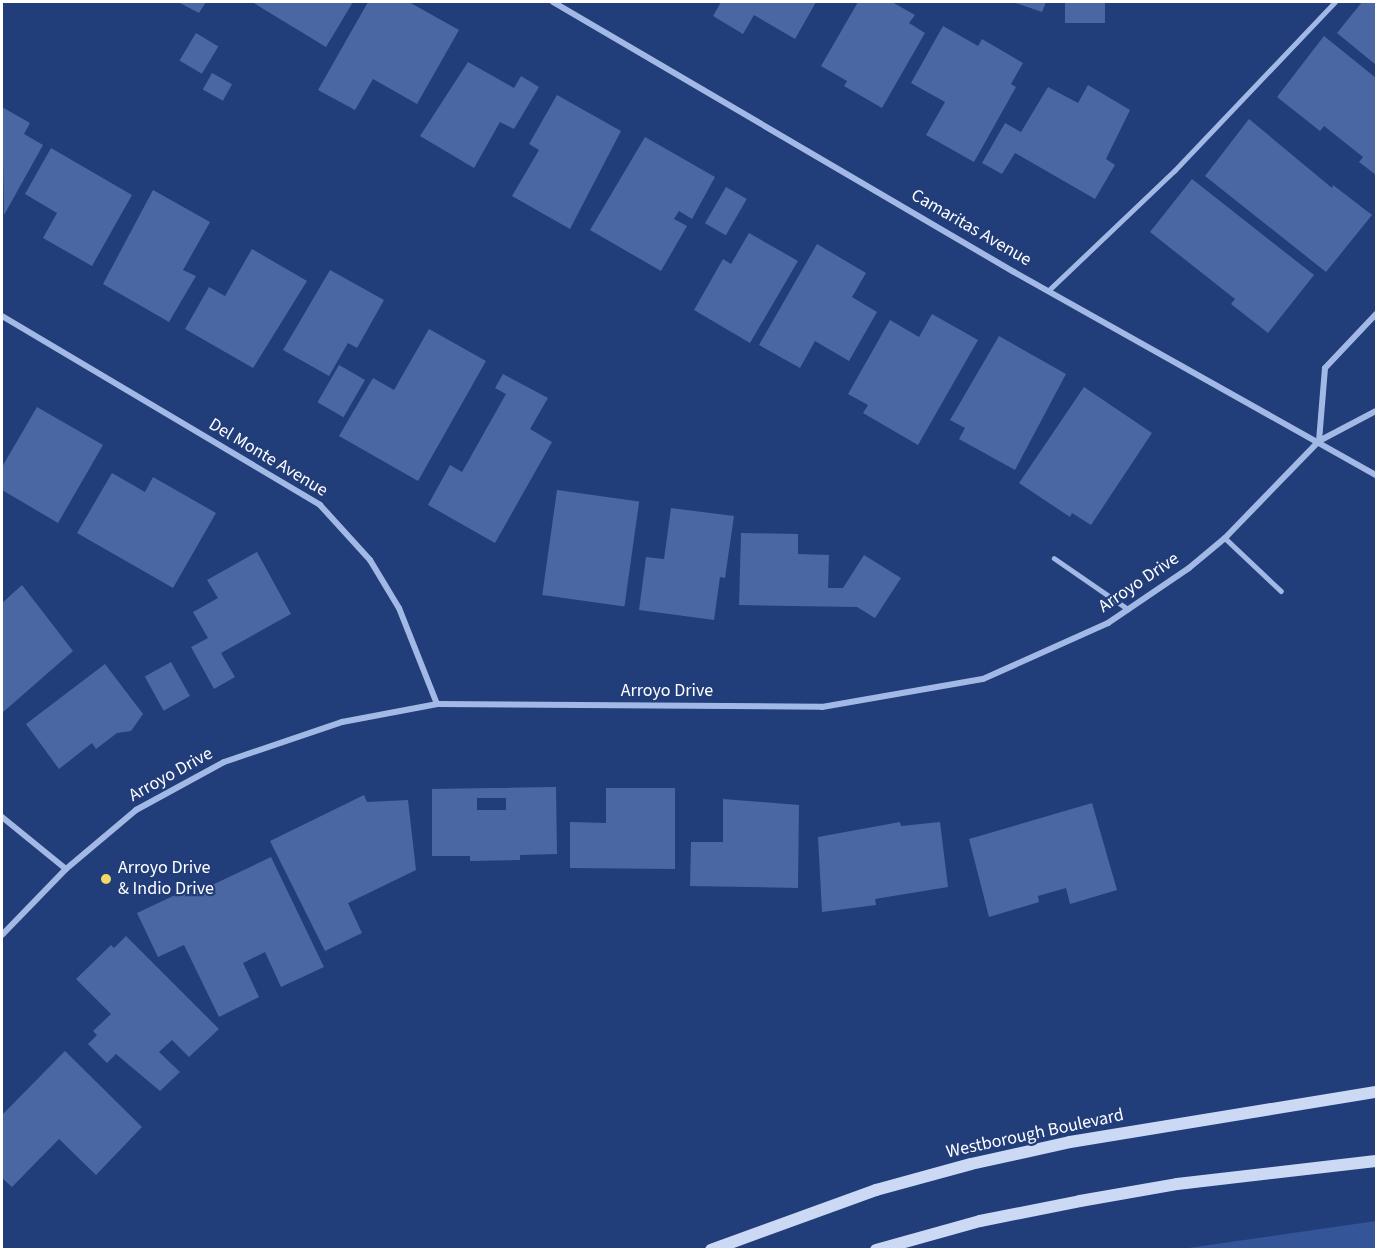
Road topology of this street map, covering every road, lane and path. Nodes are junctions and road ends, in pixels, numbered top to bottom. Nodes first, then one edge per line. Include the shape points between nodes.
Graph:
1 (553, 2) edge
2 (1335, 2) edge
3 (1049, 290) junction
4 (1377, 314) edge
5 (2, 316) edge
6 (1377, 411) edge
7 (1319, 441) junction
8 (1377, 475) edge
9 (1225, 538) junction
10 (1054, 558) dead end
11 (1281, 591) dead end
12 (1128, 609) junction
13 (437, 704) junction
14 (2, 817) edge
15 (66, 869) junction
16 (2, 935) edge
17 (1377, 1092) edge
18 (1377, 1161) edge
19 (711, 1250) edge
20 (876, 1250) edge

1 - 3 street, Camaritas Avenue
2 - 3 lane via 1174,171
3 - 7 street, Camaritas Avenue
4 - 7 street via 1325,368
5 - 13 street, Del Monte Avenue via 320,506 370,560 399,608
6 - 7 street, Arroyo Drive
7 - 8 street, Camaritas Avenue
7 - 9 street, Arroyo Drive
9 - 11 lane
9 - 12 street, Arroyo Drive
10 - 12 lane
12 - 13 street, Arroyo Drive via 1108,623 983,679 822,707
13 - 15 street, Arroyo Drive via 342,722 224,762 136,810
14 - 15 street
15 - 16 street, Arroyo Drive
17 - 19 main road, Westborough Boulevard via 1070,1142 971,1164 876,1190
18 - 20 main road via 1177,1184 1080,1201 980,1221

